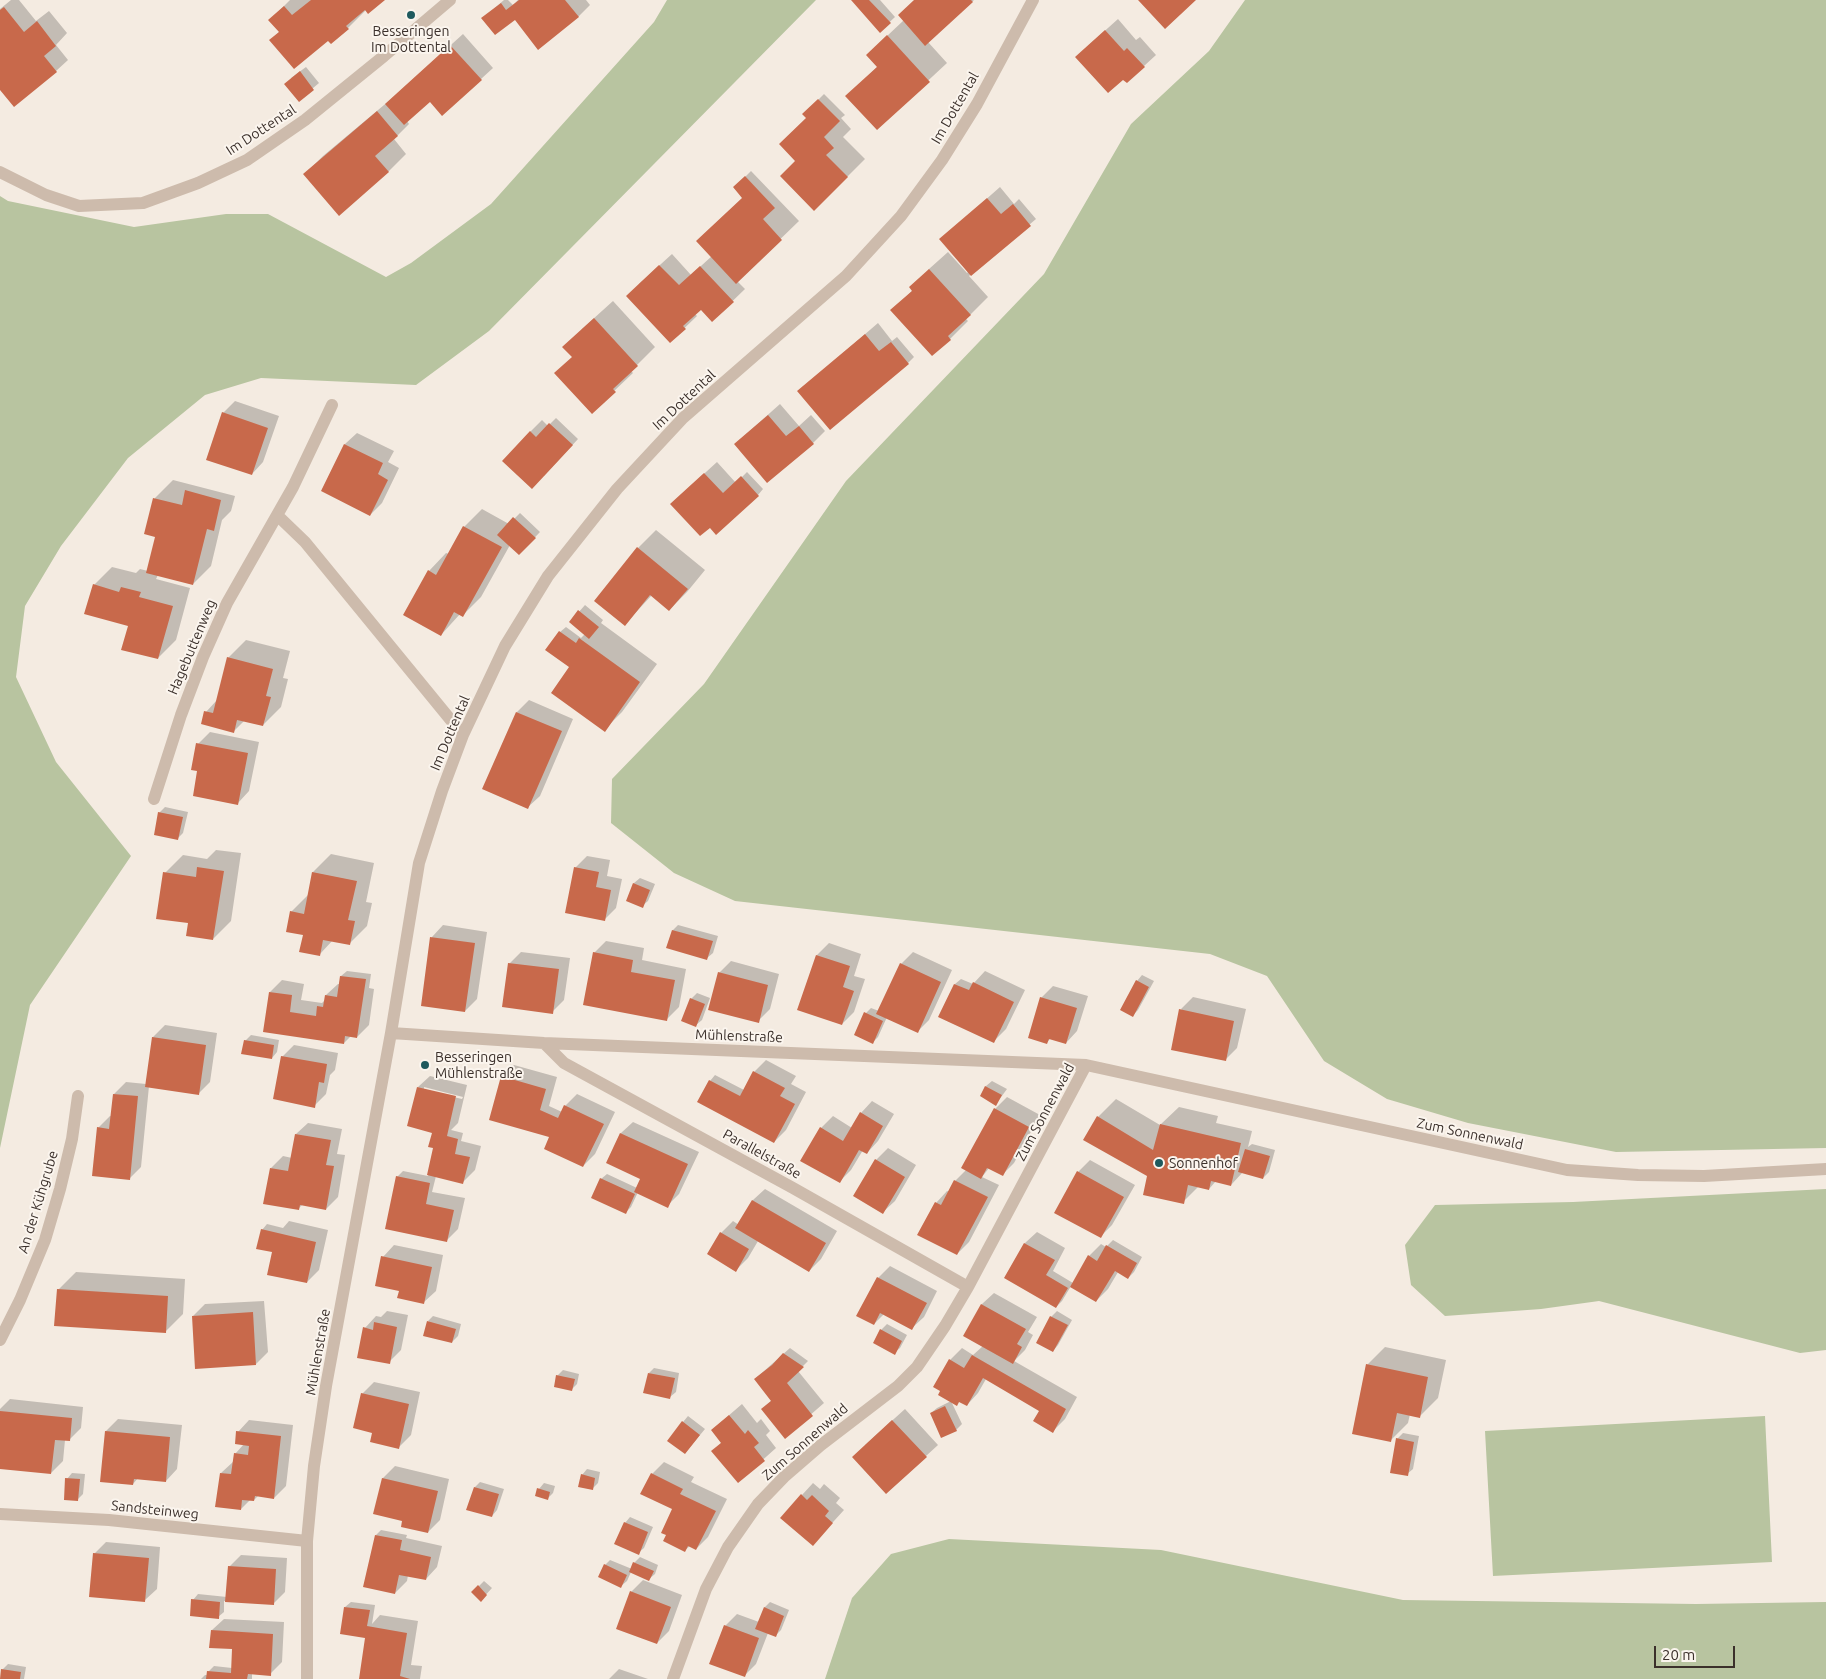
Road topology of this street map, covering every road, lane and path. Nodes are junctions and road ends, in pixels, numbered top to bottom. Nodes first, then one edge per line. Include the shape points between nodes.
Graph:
1 (450, 0) edge
2 (1032, 0) edge
3 (0, 172) edge
4 (332, 405) dead end
5 (277, 515) junction
6 (463, 735) junction
7 (154, 799) dead end
8 (419, 863) joint
9 (391, 1033) junction
10 (544, 1043) junction
11 (1086, 1065) junction
12 (78, 1096) dead end
13 (1826, 1169) edge
14 (968, 1287) junction
15 (0, 1340) edge
16 (0, 1514) edge
17 (308, 1541) junction
18 (307, 1679) edge
19 (673, 1679) edge

1 - 3 street, Im Dottental via 305,120 247,160 198,182 143,203 79,206 46,195
2 - 6 street, Im Dottental via 972,112 901,216 846,276 683,418 618,489 548,576 505,646
4 - 5 street, Hagebuttenweg
5 - 6 street via 305,542
5 - 7 street, Hagebuttenweg via 223,612 181,715
6 - 8 street, Im Dottental
8 - 9 street, Mühlenstraße
9 - 10 street, Mühlenstraße
9 - 17 street, Mühlenstraße via 326,1386 314,1466
10 - 11 street, Mühlenstraße
10 - 14 street, Parallelstraße via 564,1063
11 - 13 street, Zum Sonnenwald via 1567,1170 1704,1176
11 - 14 street, Zum Sonnenwald
12 - 15 street, An der Kühgrube via 72,1139 45,1240
14 - 19 street, Zum Sonnenwald via 917,1367 898,1386 814,1451 758,1504 706,1588
16 - 17 street, Sandsteinweg via 108,1520
17 - 18 street, Mühlenstraße

